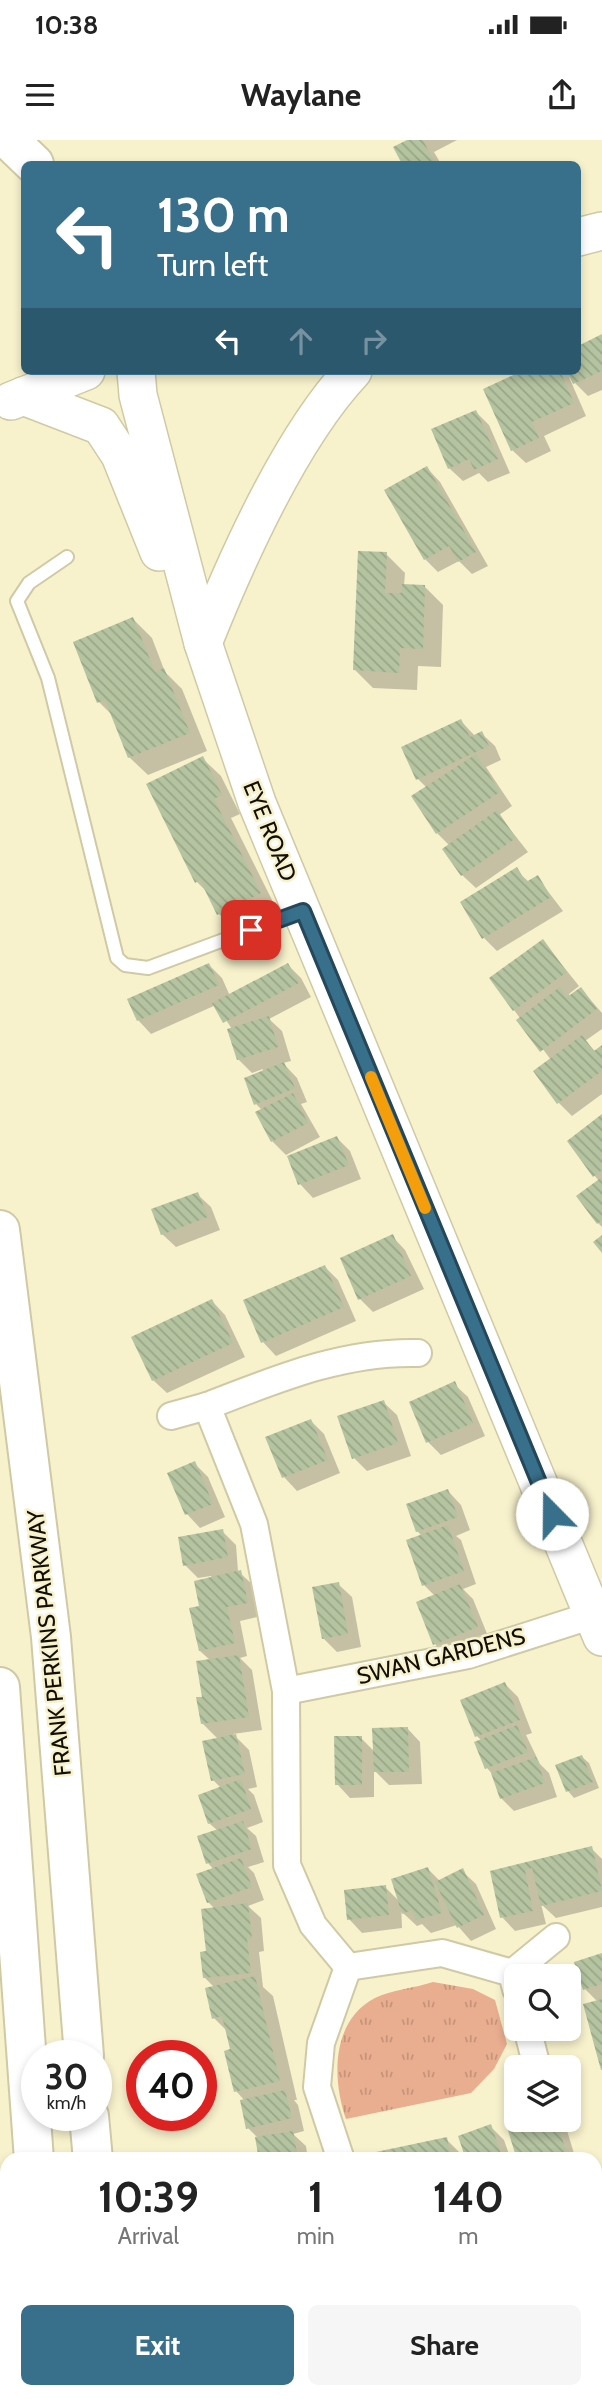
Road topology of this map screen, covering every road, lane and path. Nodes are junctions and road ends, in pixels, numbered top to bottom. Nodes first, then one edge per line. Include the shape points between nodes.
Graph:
1 (9, 140) edge
2 (31, 161) edge
3 (602, 231) edge
4 (581, 236) edge
5 (76, 375) edge
6 (136, 375) edge
7 (350, 375) edge
8 (12, 401) edge
9 (67, 557) dead end
10 (203, 643) junction
11 (303, 911) junction
12 (0, 1230) edge
13 (418, 1353) dead end
14 (207, 1406) junction
15 (171, 1416) dead end
16 (598, 1626) edge
17 (0, 1687) edge
18 (286, 1691) junction
19 (556, 1937) dead end
20 (530, 1964) edge
21 (348, 1967) junction
22 (504, 1977) edge
23 (83, 2040) edge
24 (90, 2131) edge
25 (33, 2152) edge
26 (92, 2152) edge
27 (338, 2152) edge

1 - 2 highway
3 - 4 street
5 - 8 street
6 - 10 street, EYE ROAD
7 - 10 street via 309,429 264,509
8 - 10 street, EYE ROAD via 101,426 120,455 149,523 181,616
9 - 11 lane via 29,583 17,601 48,678 117,958 125,965 148,968
10 - 11 street, EYE ROAD via 257,803
11 - 16 street, EYE ROAD
12 - 23 highway, FRANK PERKINS PARKWAY via 51,1637
13 - 14 street via 385,1352 298,1371
14 - 15 street
14 - 18 street via 254,1524
16 - 18 street, SWAN GARDENS
17 - 25 highway
18 - 21 street via 287,1865 313,1925
19 - 20 street
21 - 22 street via 442,1953
21 - 27 street via 321,2043 317,2087
24 - 26 highway

